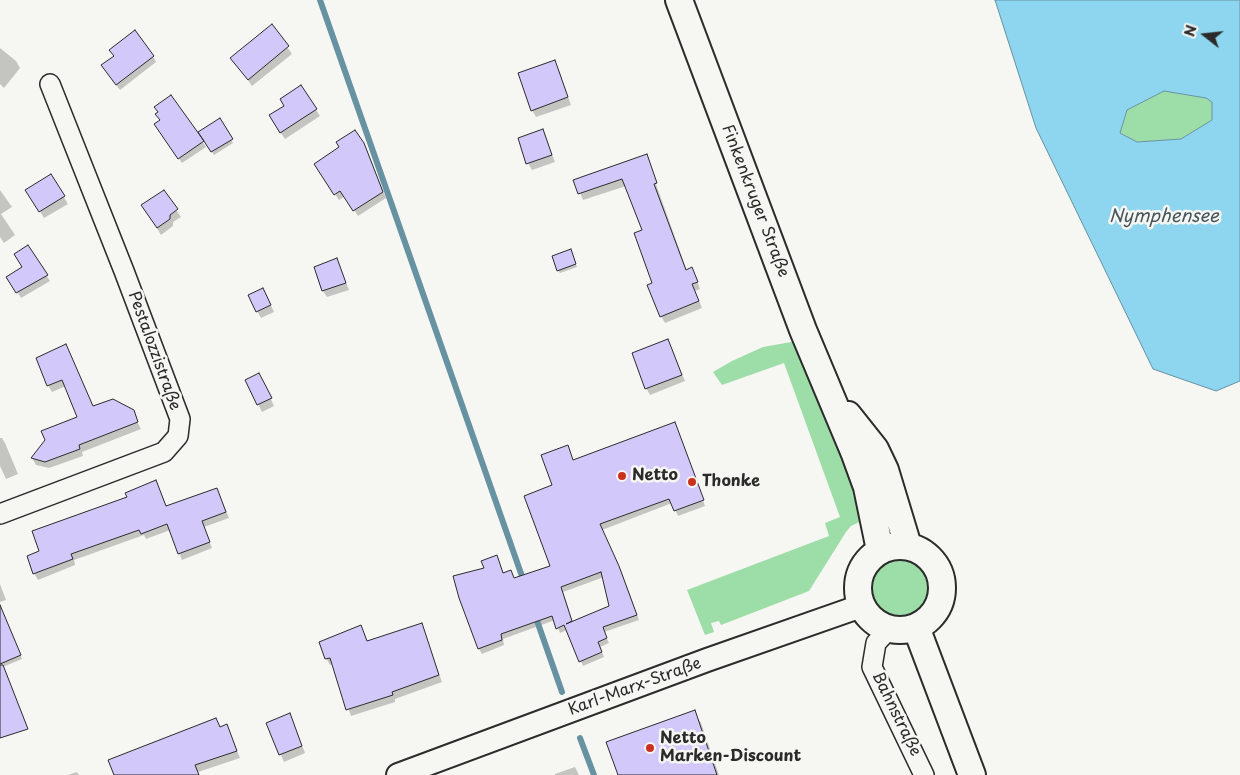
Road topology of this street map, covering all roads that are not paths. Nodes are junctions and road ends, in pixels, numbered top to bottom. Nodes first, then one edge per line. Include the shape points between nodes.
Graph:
1 (679, 0) edge
2 (50, 84) dead end
3 (833, 402) junction
4 (0, 514) edge
5 (908, 546) junction
6 (880, 550) junction
7 (861, 606) junction
8 (916, 626) junction
9 (889, 629) junction
10 (923, 771) edge
11 (407, 774) edge
12 (972, 775) edge

1 - 3 main road, Finkenkruger Straße
2 - 4 street, Pestalozzistraße via 180,419 178,436 164,452
3 - 5 main road, Finkenkruger Straße via 875,449 885,470
3 - 6 main road, Finkenkruger Straße via 867,487
5 - 6 main road
5 - 8 main road via 924,553 936,565 942,584 933,614
6 - 7 main road via 864,565 859,575 857,585
7 - 9 main road via 873,620
7 - 11 street, Karl-Marx-Straße via 707,660
8 - 9 main road via 903,630
8 - 12 main road
9 - 10 street, Bahnstraße via 876,643 872,667

